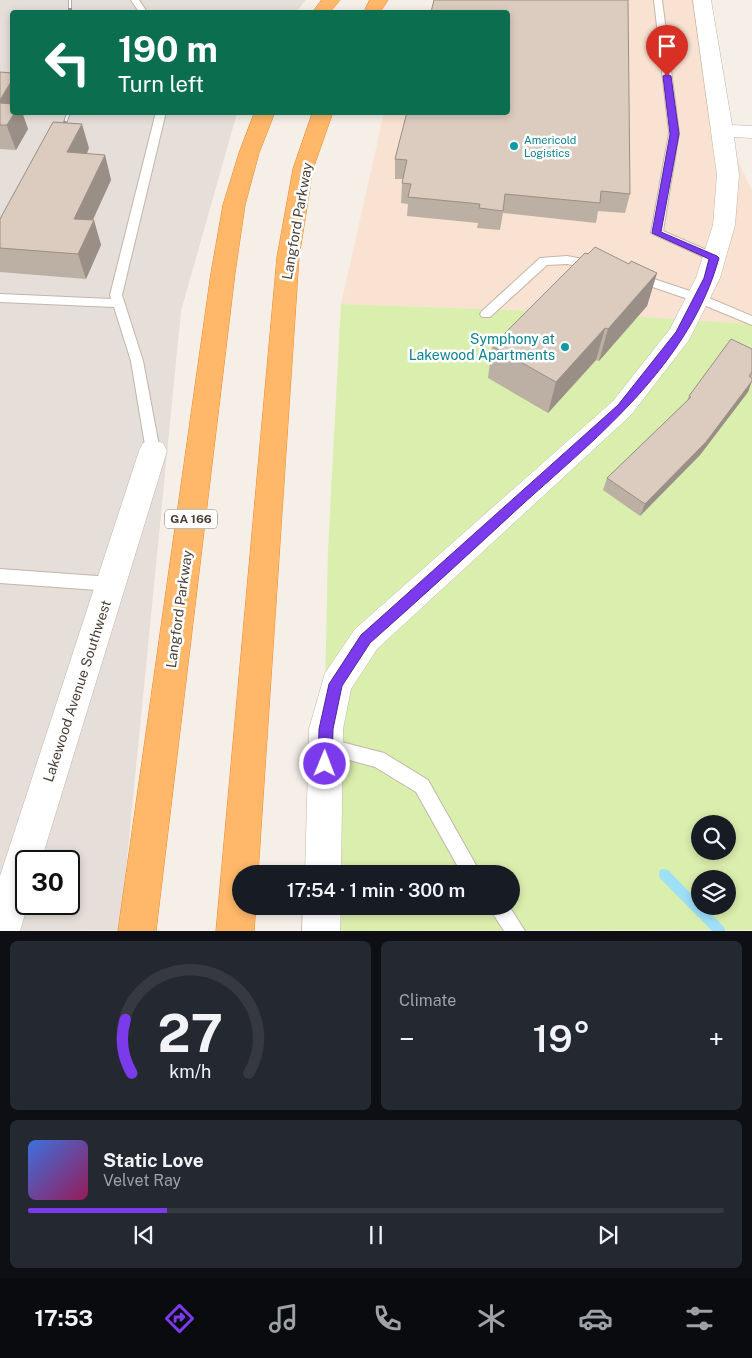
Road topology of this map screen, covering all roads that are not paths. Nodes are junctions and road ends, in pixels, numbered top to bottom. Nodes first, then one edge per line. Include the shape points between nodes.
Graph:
1 (331, 0) edge
2 (658, 0) edge
3 (702, 0) edge
4 (323, 10) edge
5 (160, 115) edge
6 (263, 115) edge
7 (322, 115) edge
8 (723, 130) junction
9 (752, 132) edge
10 (714, 258) junction
11 (602, 267) edge
12 (620, 272) edge
13 (0, 298) edge
14 (698, 298) junction
15 (118, 303) junction
16 (486, 314) dead end
17 (752, 321) edge
18 (153, 451) joint
19 (0, 576) edge
20 (111, 584) junction
21 (326, 746) junction
22 (323, 865) edge
23 (467, 865) edge
24 (6, 896) edge
25 (322, 915) edge
26 (504, 915) edge
27 (1, 930) edge
28 (137, 930) edge
29 (235, 930) edge
30 (321, 930) edge
31 (516, 930) edge

1 - 4 highway
2 - 10 lane via 674,134 657,233
3 - 8 street
5 - 15 lane via 116,295
6 - 28 highway, Langford Parkway / GA 166 via 234,204 223,273
7 - 29 highway, Langford Parkway via 303,169 288,257
8 - 9 street
8 - 10 street via 728,175 724,225
10 - 14 street
11 - 16 lane via 567,260 544,261
12 - 14 lane
13 - 15 lane
14 - 17 lane
14 - 21 street via 680,334 622,408 366,639 336,684 326,729
15 - 18 lane via 137,362
18 - 20 street, Lakewood Avenue Southwest
19 - 20 lane
20 - 24 street, Lakewood Avenue Southwest
21 - 22 street
21 - 23 lane via 378,759 422,786
24 - 27 street, Lakewood Avenue Southwest
25 - 30 street
26 - 31 lane

